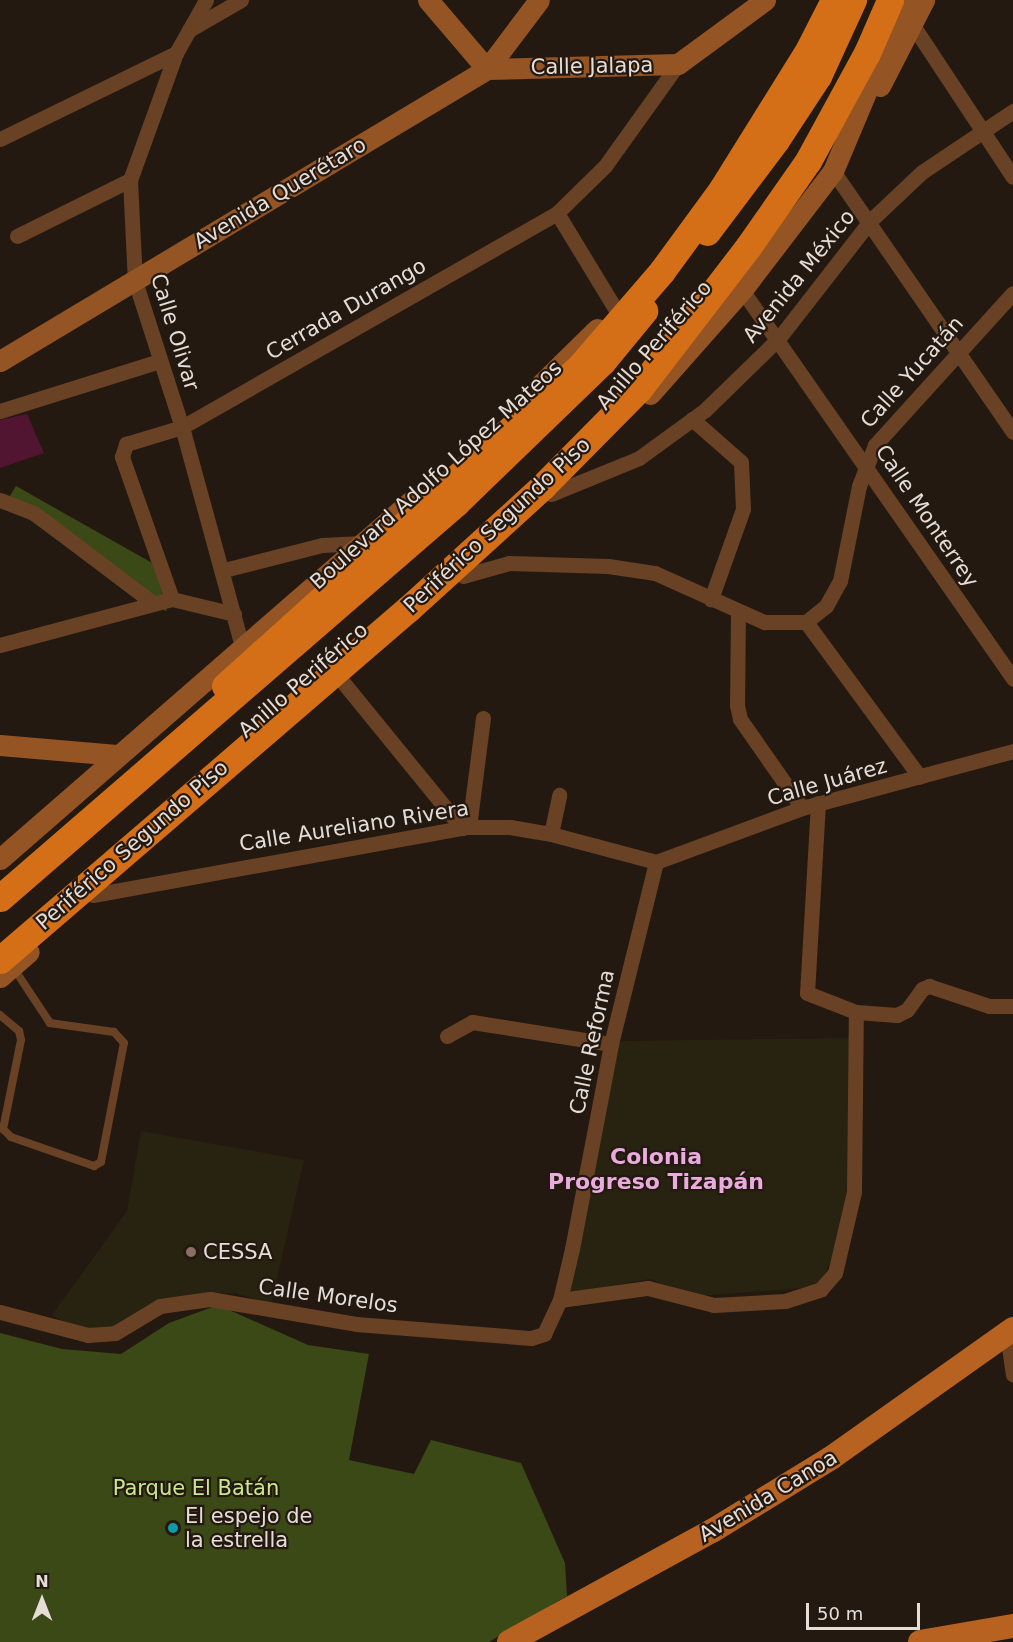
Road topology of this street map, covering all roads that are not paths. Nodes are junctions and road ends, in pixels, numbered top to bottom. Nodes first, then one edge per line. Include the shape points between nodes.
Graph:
1 (206, 0) edge
2 (242, 0) edge
3 (428, 0) edge
4 (539, 0) edge
5 (765, 0) edge
6 (820, 0) edge
7 (834, 0) edge
8 (853, 0) edge
9 (884, 0) edge
10 (890, 0) edge
11 (905, 0) edge
12 (924, 0) edge
13 (912, 24) junction
14 (189, 30) junction
15 (176, 53) junction
16 (678, 64) junction
17 (487, 69) junction
18 (1013, 111) edge
19 (982, 130) junction
20 (0, 139) edge
21 (833, 171) junction
22 (1013, 177) edge
23 (130, 180) junction
24 (557, 213) junction
25 (870, 221) junction
26 (17, 236) dead end
27 (135, 281) junction
28 (742, 290) junction
29 (1013, 293) edge
30 (616, 310) junction
31 (779, 338) junction
32 (957, 352) junction
33 (0, 361) edge
34 (160, 361) junction
35 (0, 411) edge
36 (692, 419) junction
37 (182, 427) junction
38 (1013, 432) edge
39 (866, 463) junction
40 (551, 494) junction
41 (0, 500) edge
42 (362, 543) junction
43 (224, 570) junction
44 (463, 576) junction
45 (315, 583) junction
46 (171, 599) junction
47 (711, 599) junction
48 (153, 603) junction
49 (738, 613) junction
50 (234, 614) junction
51 (806, 622) junction
52 (0, 645) edge
53 (296, 645) junction
54 (242, 646) junction
55 (1013, 678) edge
56 (342, 681) junction
57 (483, 718) dead end
58 (0, 745) edge
59 (1013, 751) edge
60 (117, 755) junction
61 (920, 777) junction
62 (559, 795) dead end
63 (818, 803) junction
64 (802, 808) junction
65 (465, 827) junction
66 (551, 834) junction
67 (0, 859) edge
68 (656, 862) junction
69 (0, 878) edge
70 (93, 895) junction
71 (0, 898) edge
72 (0, 940) edge
73 (4, 968) edge
74 (1013, 1006) edge
75 (856, 1012) junction
76 (0, 1016) edge
77 (447, 1036) dead end
78 (611, 1044) junction
79 (560, 1300) junction
80 (0, 1312) edge
81 (1010, 1331) edge
82 (544, 1334) joint
83 (1013, 1375) edge
84 (1013, 1626) edge
85 (540, 1633) edge
86 (509, 1642) edge
87 (920, 1642) edge

1 - 14 street, Calle Olivar
2 - 14 street
3 - 17 main road
4 - 17 main road, Avenida Querétaro
5 - 16 main road, Calle Jalapa
6 - 30 main road, Boulevard Adolfo López Mateos via 748,133
7 - 69 highway, bridge via 722,189 662,271 581,365 225,686
8 - 53 highway, Anillo Periférico via 818,76 776,140 603,362 456,503
9 - 72 highway, Anillo Periférico via 839,99 757,223 658,347 526,484
10 - 73 highway, Periférico Segundo Piso via 867,52 808,161 748,247 639,389 543,486
11 - 21 main road
12 - 13 main road
13 - 19 street
13 - 21 main road
14 - 15 street, Calle Olivar
15 - 20 street
15 - 23 street, Calle Olivar
16 - 17 main road, Calle Jalapa
16 - 24 street, Cerrada Durango via 605,166
17 - 27 main road, Avenida Querétaro
18 - 19 street, Avenida México
19 - 22 street
19 - 25 street, Avenida México via 922,172
21 - 25 street
21 - 28 main road
23 - 26 street
23 - 27 street, Calle Olivar
24 - 30 street
24 - 37 street, Cerrada Durango
25 - 31 street, Avenida México
25 - 32 street
27 - 33 main road, Avenida Querétaro
27 - 34 street, Calle Olivar
28 - 31 street, Calle Monterrey
28 - 40 main road via 625,422
29 - 32 street, Calle Yucatán
30 - 42 main road, Boulevard Adolfo López Mateos via 510,415
31 - 36 street, Avenida México
31 - 39 street, Calle Monterrey
32 - 38 street
32 - 39 street, Calle Yucatán via 884,430
34 - 35 street
34 - 37 street, Calle Olivar
36 - 40 street, Avenida México via 639,458
36 - 47 street via 741,462 744,509
37 - 43 street, Calle Olivar
37 - 46 street, Cerrada Durango via 126,444 122,450
39 - 51 street, Calle Yucatán via 840,581 825,606
39 - 55 street, Calle Monterrey
40 - 44 main road
41 - 48 street via 34,513
42 - 43 street via 322,545
42 - 45 main road, Boulevard Adolfo López Mateos
43 - 50 street, Calle Olivar
44 - 47 street via 509,563 608,566 655,573
44 - 56 main road
45 - 53 highway
45 - 54 main road, Boulevard Adolfo López Mateos
46 - 48 street
46 - 50 street
47 - 49 street
48 - 52 street
49 - 51 street via 764,622
49 - 64 street via 740,719
50 - 54 street, Calle Olivar
51 - 61 street
53 - 71 highway, Anillo Periférico
54 - 60 main road, Boulevard Adolfo López Mateos
56 - 65 street
56 - 70 main road
57 - 65 street
58 - 60 main road
59 - 61 street, Calle Juárez
60 - 67 main road, Boulevard Adolfo López Mateos
61 - 63 street, Calle Juárez
62 - 66 street
63 - 64 street, Calle Juárez
63 - 75 street via 805,987 811,997
64 - 68 street, Calle Juárez
65 - 66 street, Calle Aureliano Rivera via 510,827
65 - 70 street, Calle Aureliano Rivera
66 - 68 street, Calle Aureliano Rivera
68 - 78 street, Calle Reforma
70 - 73 main road
73 - 76 lane via 50,1023 114,1032 124,1042 101,1162 94,1166 11,1137 3,1130 21,1040 19,1031
74 - 75 street via 989,1006 929,986 922,989 907,1010 897,1015
75 - 79 street via 854,1192 835,1273 821,1289 785,1302 714,1305 648,1288
77 - 78 street via 472,1022
78 - 79 street, Calle Reforma
79 - 82 street, Calle Reforma
80 - 82 street, Calle Morelos via 88,1335 115,1333 160,1306 210,1299 356,1324 531,1338
81 - 83 street
81 - 85 main road, Avenida Canoa via 831,1458
84 - 87 main road
85 - 86 main road, Avenida Canoa

